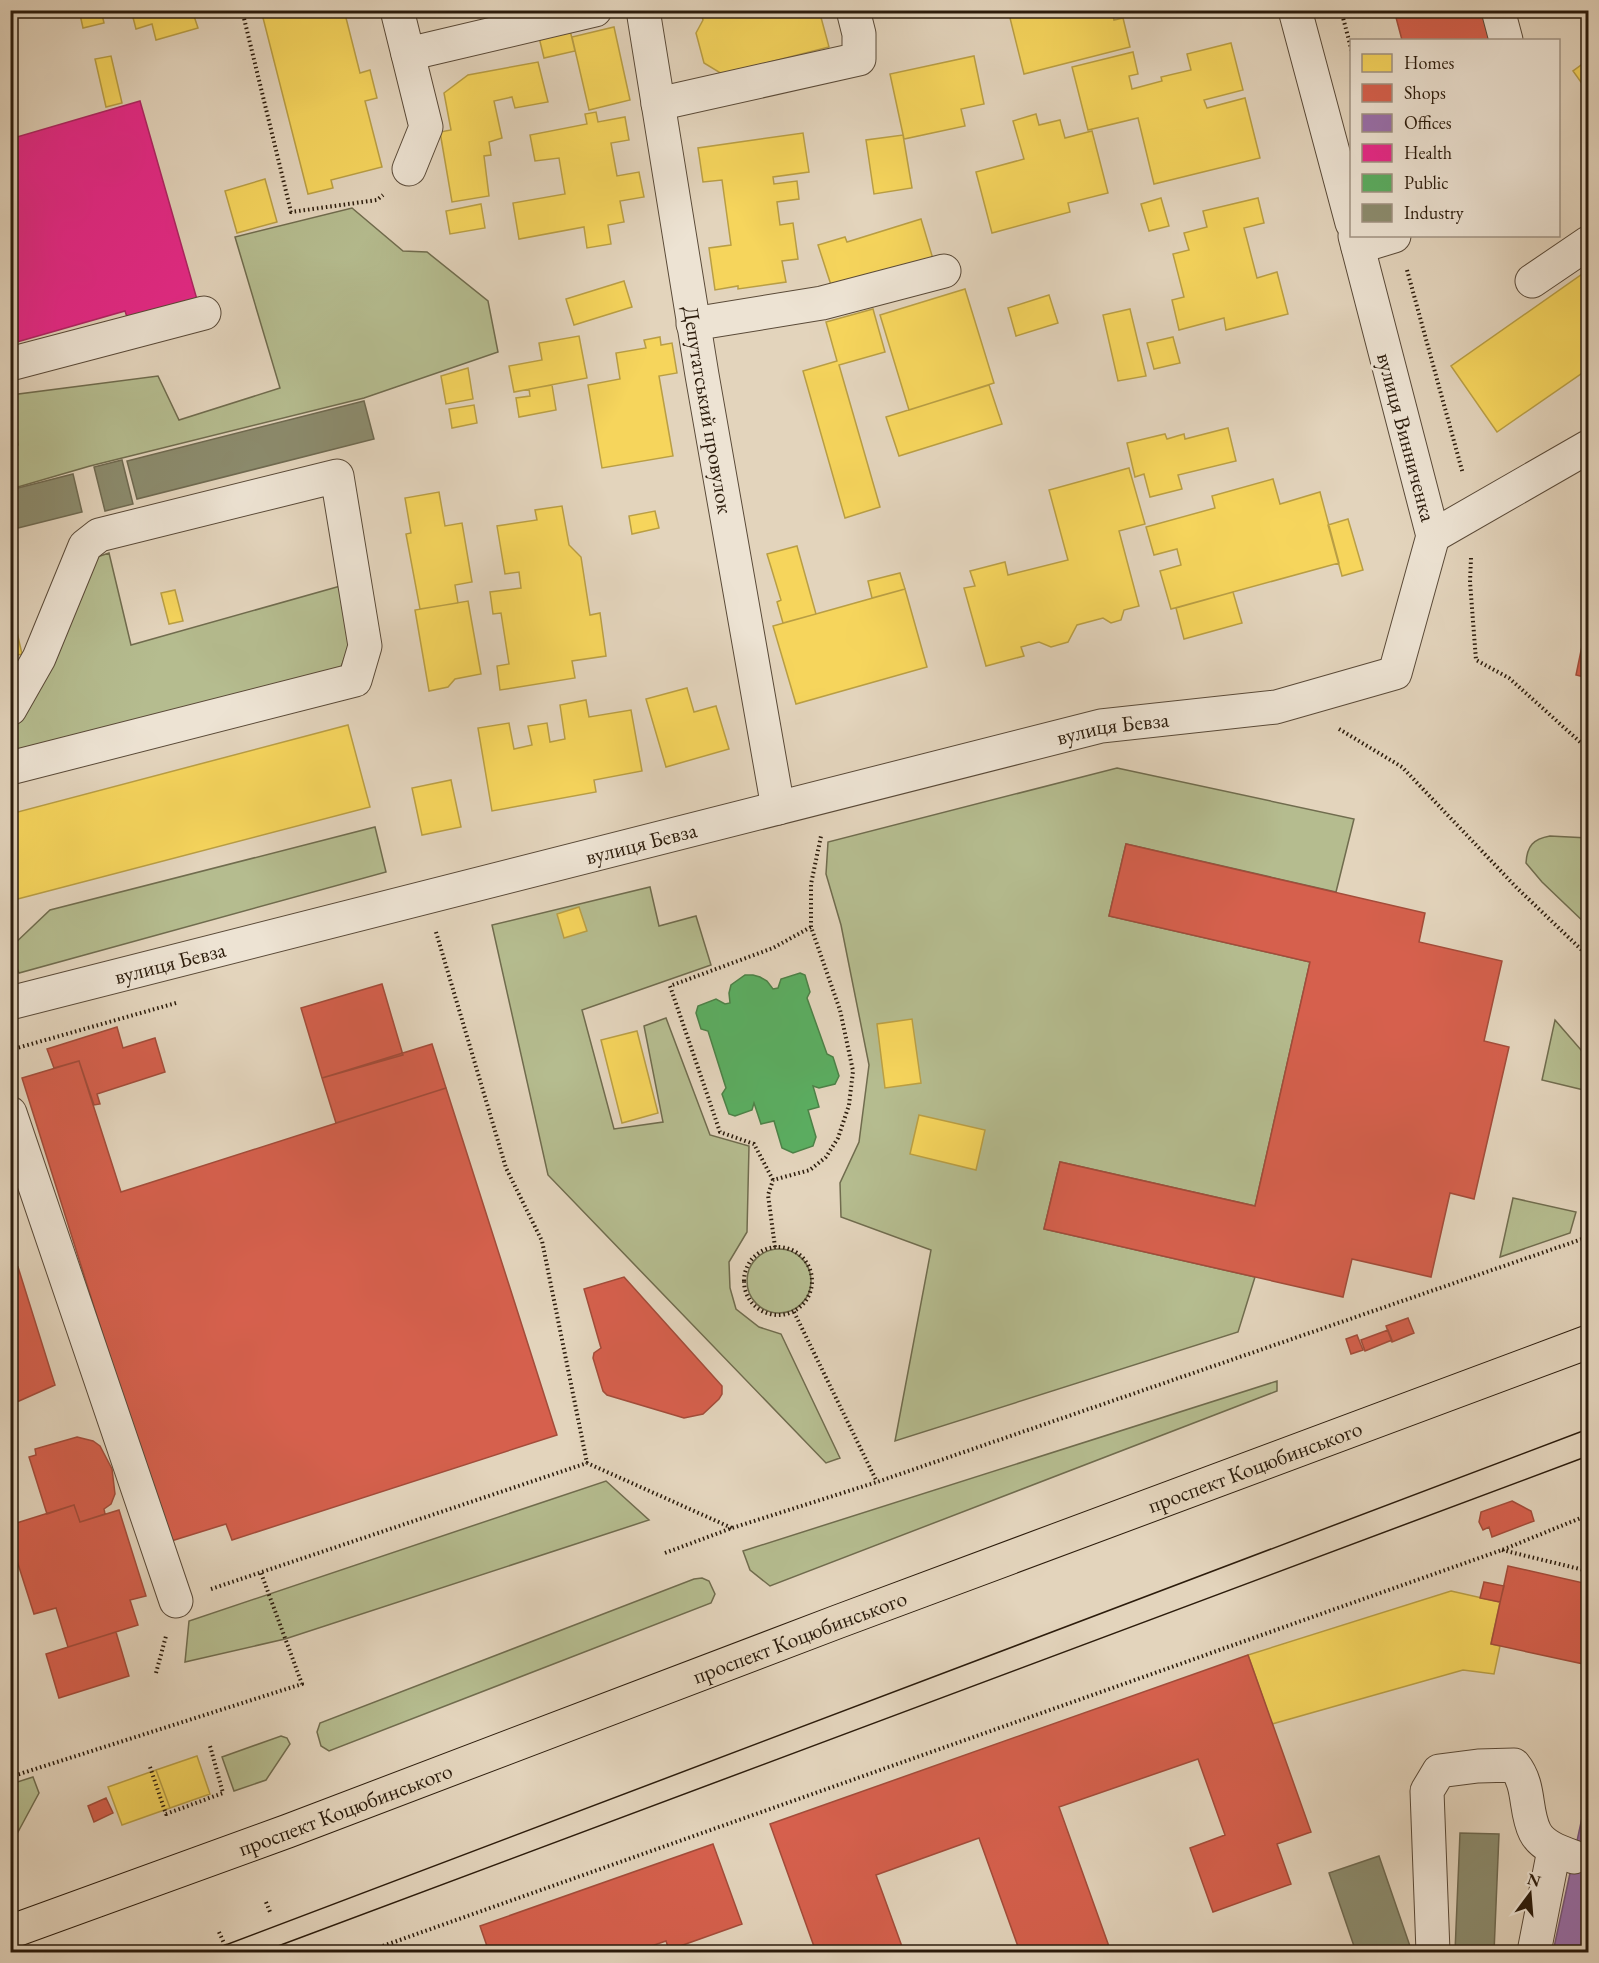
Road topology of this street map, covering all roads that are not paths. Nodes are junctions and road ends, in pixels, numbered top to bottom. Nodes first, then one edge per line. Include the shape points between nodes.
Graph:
1 (397, 10) edge
2 (595, 10) edge
3 (643, 10) edge
4 (853, 10) edge
5 (1295, 10) edge
6 (1498, 10) edge
7 (1506, 39) edge
8 (408, 54) junction
9 (658, 104) junction
10 (409, 169) road end
11 (1350, 216) edge
12 (1356, 237) edge
13 (1588, 243) edge
14 (944, 271) dead end
15 (1532, 281) dead end
16 (204, 313) dead end
17 (693, 324) junction
18 (10, 364) edge
19 (1588, 447) edge
20 (1433, 536) junction
21 (1395, 673) joint
22 (10, 709) edge
23 (10, 768) edge
24 (778, 808) junction
25 (10, 1003) edge
26 (10, 1113) edge
27 (1588, 1342) edge
28 (176, 1601) road end
29 (10, 1932) edge
30 (1433, 1953) edge
31 (1534, 1953) edge

1 - 8 street
2 - 8 street
3 - 9 street, Депутатський провулок
4 - 9 street via 859,34 859,59
5 - 11 street, вулиця Винниченка
6 - 7 street
8 - 10 street via 426,127
9 - 17 street, Депутатський провулок
12 - 20 street, вулиця Винниченка
13 - 15 street
14 - 17 street via 822,303
16 - 18 street
17 - 24 street, Депутатський провулок
19 - 20 street
20 - 21 street, вулиця Винниченка
21 - 24 street, вулиця Бевза via 1276,707 1101,726
22 - 23 street via 39,658 85,546 99,535 337,476 365,646 355,680
24 - 25 street, вулиця Бевза
26 - 28 street
27 - 29 main road, проспект Коцюбинського
30 - 31 street via 1427,1791 1439,1771 1514,1765 1522,1775 1535,1833 1564,1854

